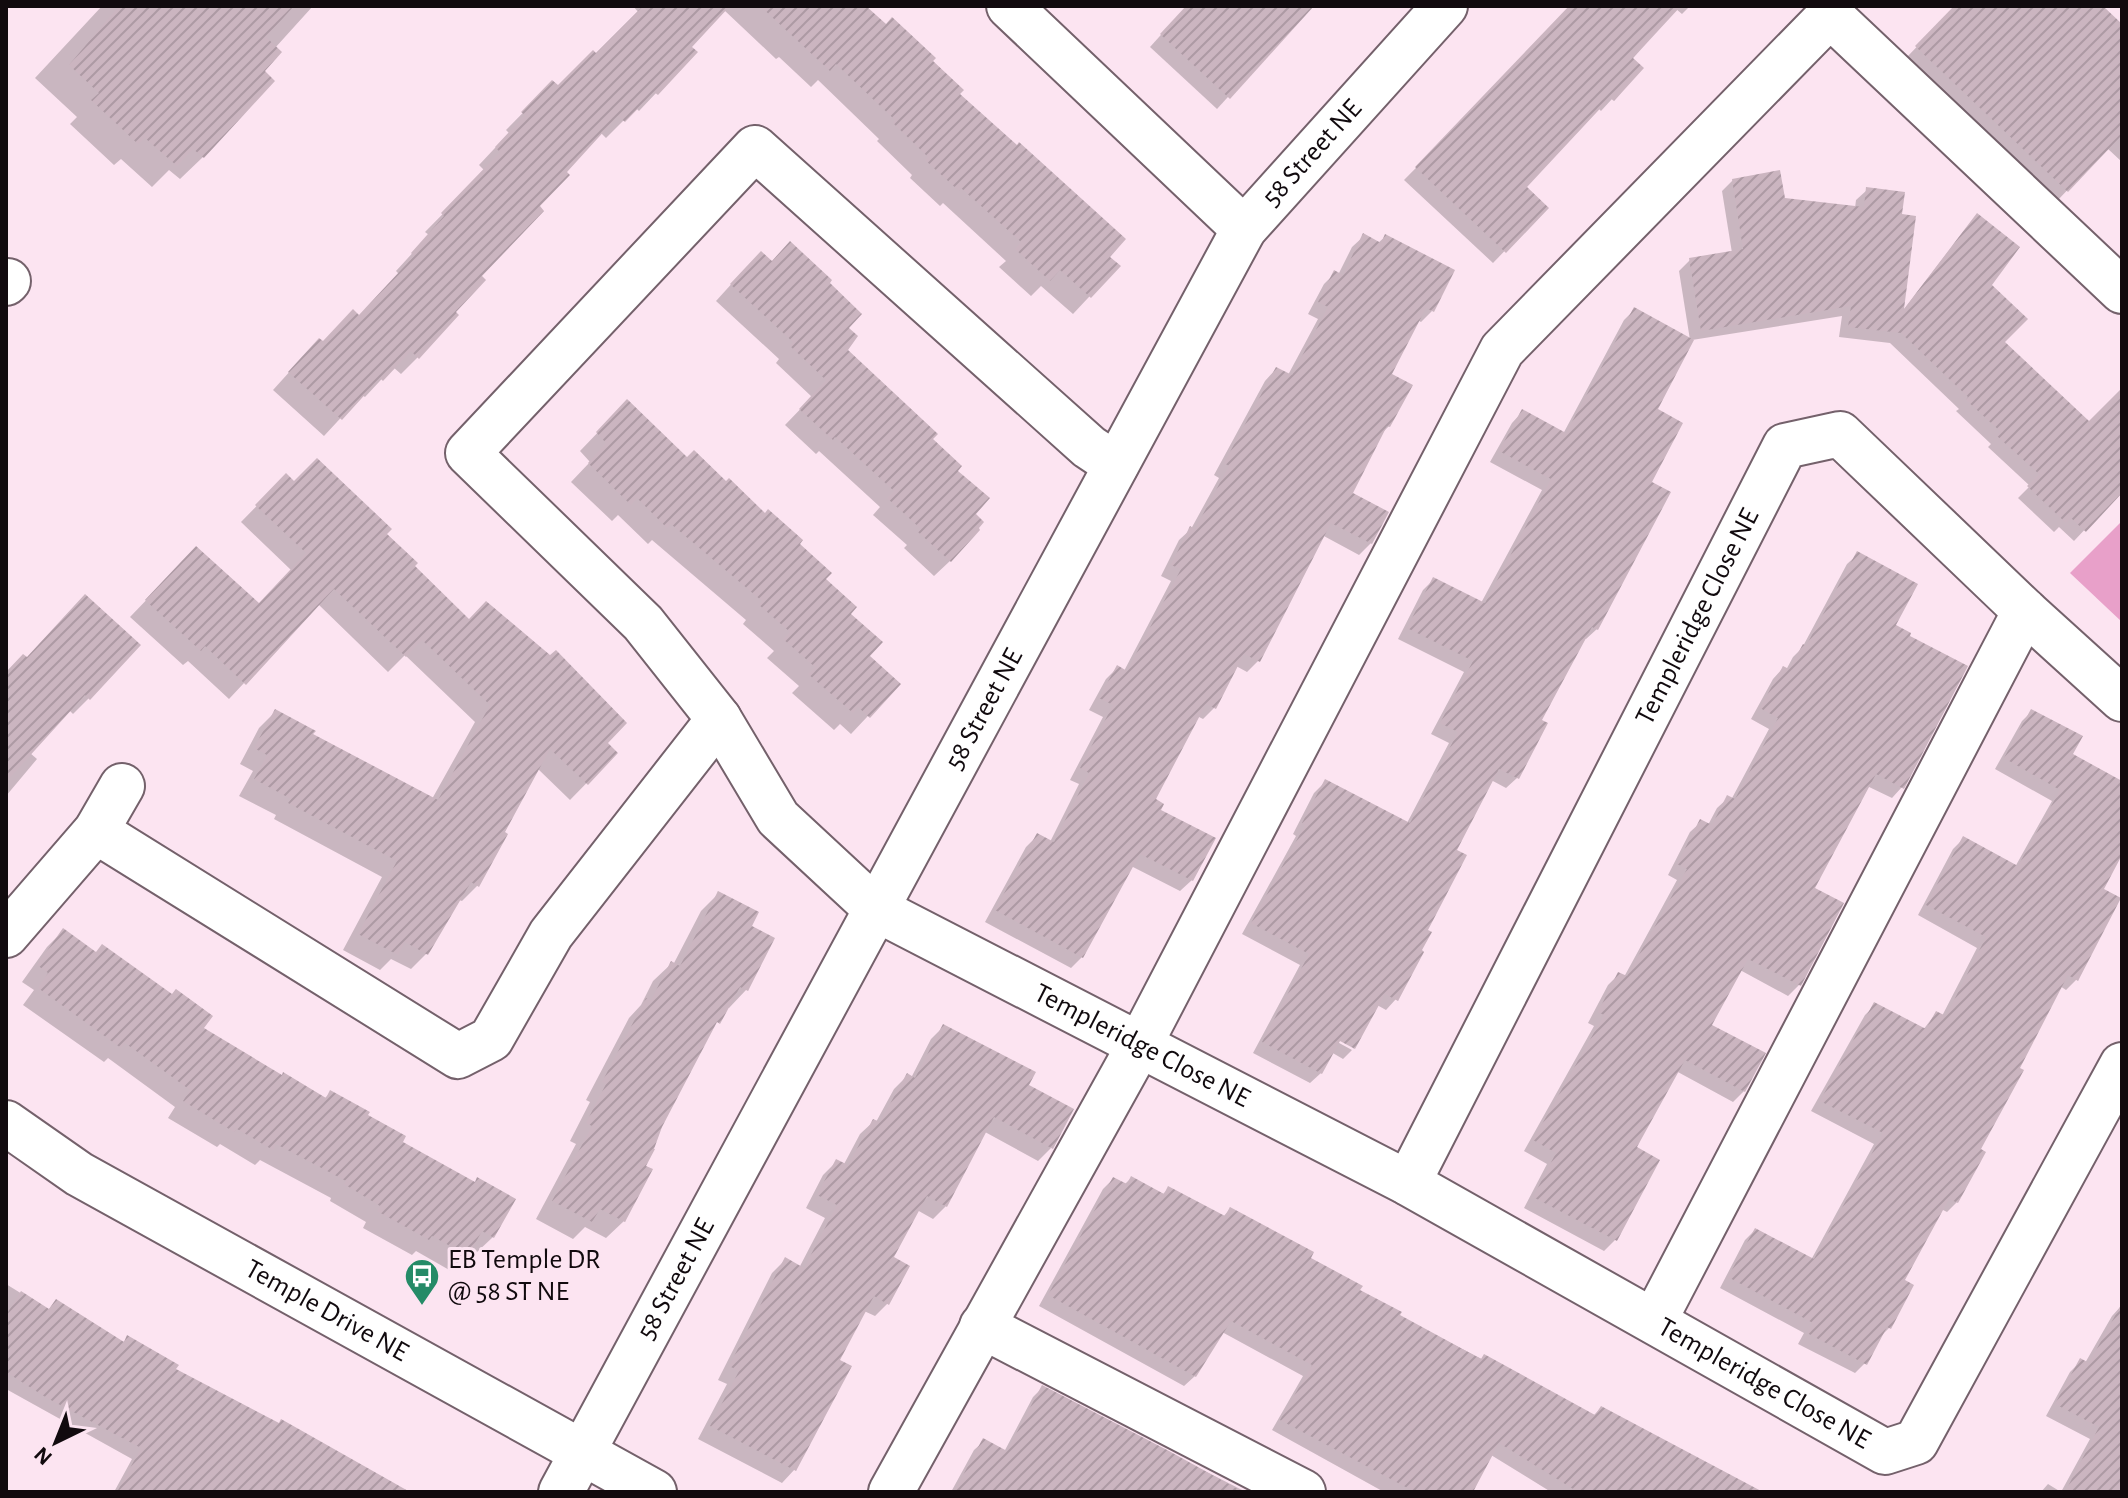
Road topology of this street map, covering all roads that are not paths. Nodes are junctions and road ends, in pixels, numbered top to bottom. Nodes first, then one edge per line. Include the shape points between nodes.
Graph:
1 (1445, 6) edge
2 (1013, 7) edge
3 (1834, 11) edge
4 (1244, 229) junction
5 (2122, 291) edge
6 (1116, 465) junction
7 (2025, 611) junction
8 (2122, 699) edge
9 (719, 719) junction
10 (122, 786) dead end
11 (96, 831) junction
12 (876, 909) junction
13 (6, 935) edge
14 (1140, 1044) junction
15 (2122, 1065) edge
16 (6, 1123) edge
17 (1408, 1183) junction
18 (1654, 1321) junction
19 (982, 1326) junction
20 (581, 1453) junction
21 (561, 1492) edge
22 (654, 1492) edge
23 (891, 1492) edge
24 (1303, 1492) edge

1 - 4 street, 58 Street NE
2 - 4 street
3 - 5 street
3 - 14 street via 1502,350
4 - 6 street, 58 Street NE
6 - 9 street, Templeridge Close NE via 1089,447 755,148 468,453 643,623
6 - 12 street, 58 Street NE
7 - 8 street, Templeridge Close NE
7 - 17 street, Templeridge Close NE via 1840,434 1785,446
7 - 18 street
9 - 11 street via 551,934 491,1039 458,1056
9 - 12 street, Templeridge Close NE via 778,818
10 - 11 street
11 - 13 street
12 - 14 street, Templeridge Close NE
12 - 20 street, 58 Street NE
14 - 17 street, Templeridge Close NE
14 - 19 street
15 - 18 street, Templeridge Close NE via 1916,1442 1885,1452
16 - 20 street, Temple Drive NE via 79,1174
17 - 18 street, Templeridge Close NE
19 - 23 street
19 - 24 street
20 - 21 street, 58 Street NE
20 - 22 street, Temple Drive NE

